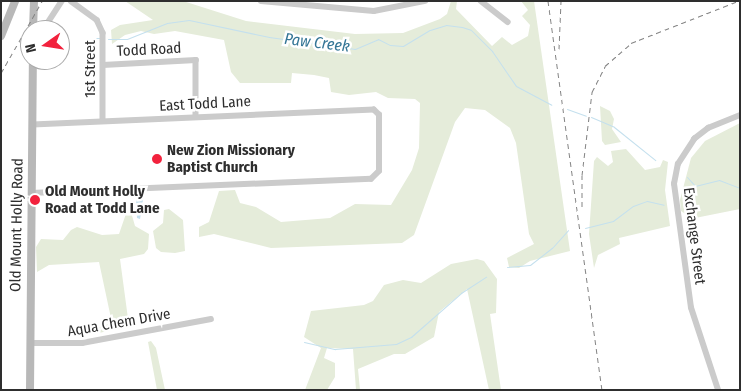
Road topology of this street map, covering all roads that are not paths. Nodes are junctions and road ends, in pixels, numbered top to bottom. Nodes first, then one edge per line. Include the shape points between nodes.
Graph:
1 (15, 1) edge
2 (34, 1) edge
3 (62, 1) edge
4 (71, 1) edge
5 (261, 1) edge
6 (425, 1) edge
7 (481, 1) edge
8 (33, 20) edge
9 (50, 20) edge
10 (508, 22) dead end
11 (1, 36) edge
12 (104, 65) junction
13 (33, 70) edge
14 (740, 115) edge
15 (196, 117) junction
16 (104, 121) junction
17 (33, 125) junction
18 (31, 193) junction
19 (211, 319) dead end
20 (30, 344) junction
21 (30, 390) edge
22 (718, 390) edge

1 - 11 street
2 - 8 street
3 - 9 street
4 - 12 street, 1st Street via 101,26
5 - 6 street via 361,11 388,10
7 - 10 street
12 - 15 street, Todd Road via 196,60
12 - 16 street, 1st Street
13 - 17 street, Old Mount Holly Road
14 - 22 street, Exchange Street via 708,128 694,139 678,164 674,184 691,308
15 - 16 street, East Todd Lane
15 - 18 street, East Todd Lane via 378,111 379,171 376,177
16 - 17 street, East Todd Lane
17 - 18 street, Old Mount Holly Road
18 - 20 street, Old Mount Holly Road
19 - 20 street, Aqua Chem Drive via 82,344
20 - 21 street, Old Mount Holly Road

